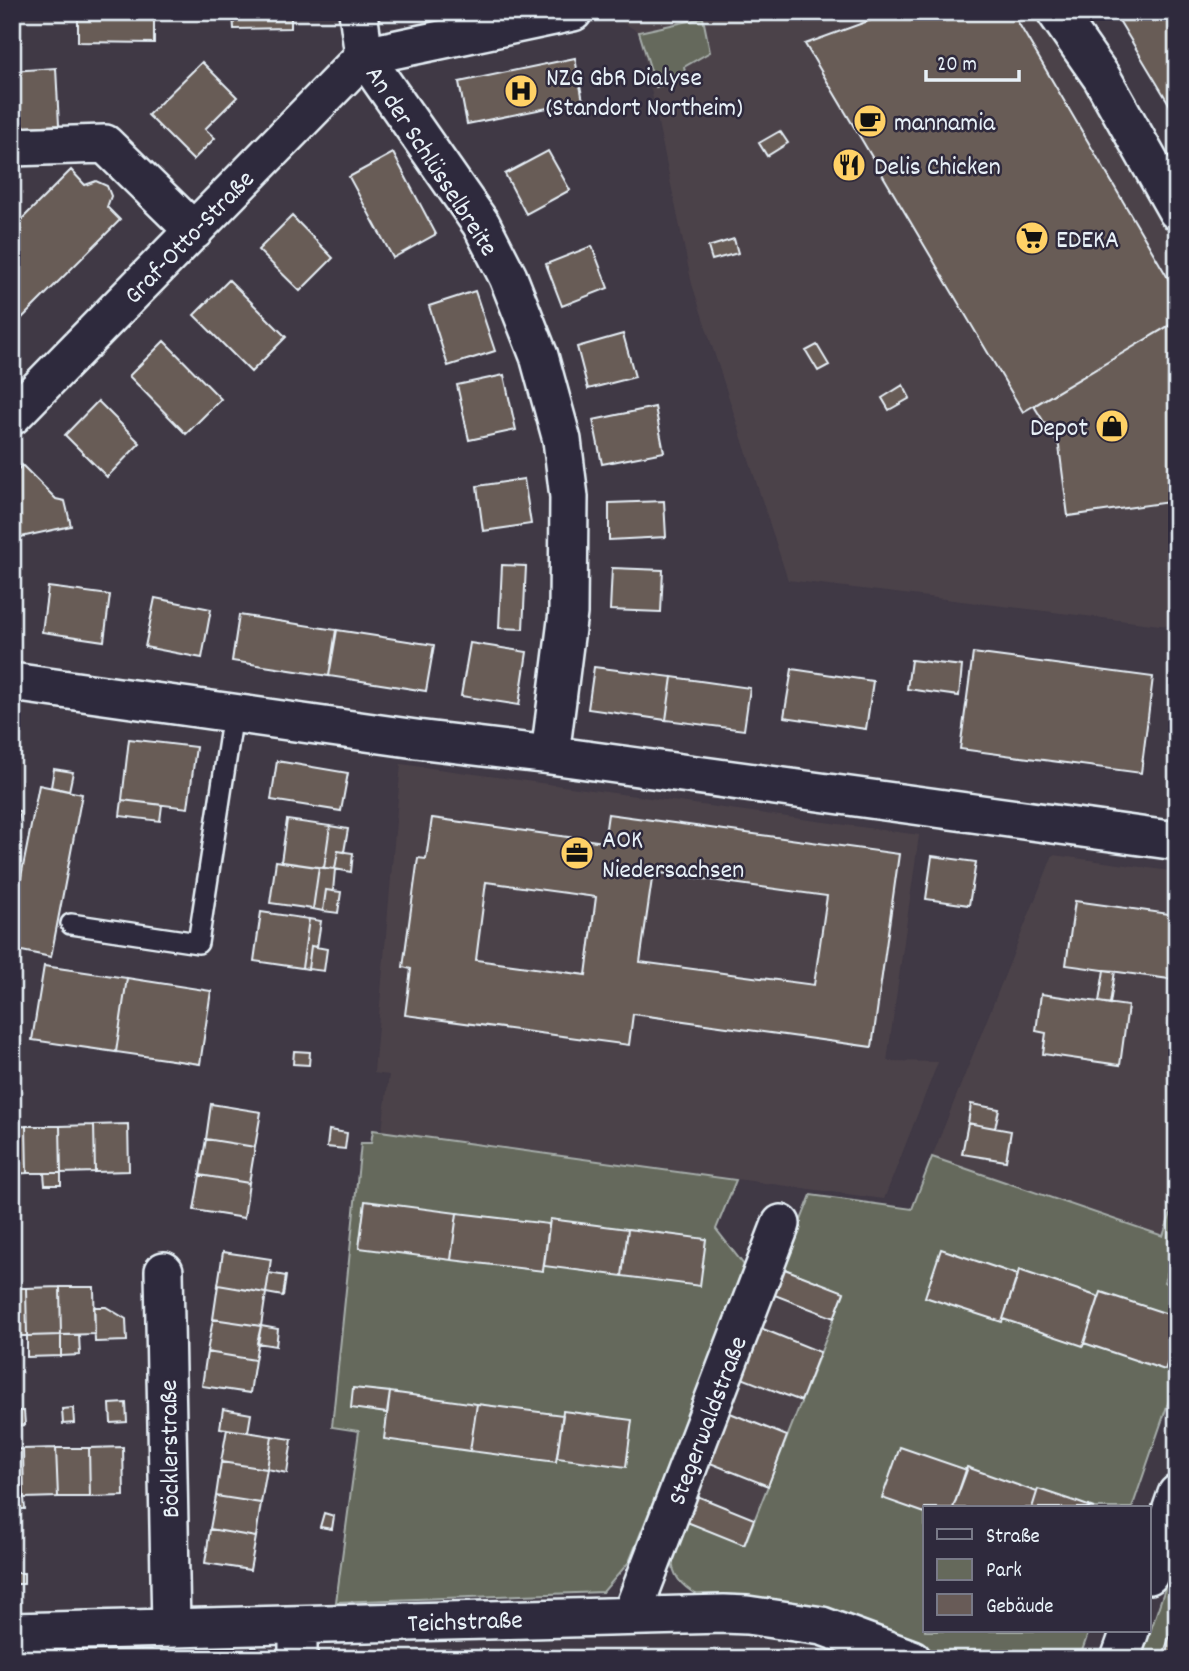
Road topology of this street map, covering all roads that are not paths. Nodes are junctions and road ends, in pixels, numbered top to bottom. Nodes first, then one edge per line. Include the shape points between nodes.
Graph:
1 (358, 12) edge
2 (573, 12) edge
3 (1056, 12) edge
4 (364, 56) junction
5 (12, 147) edge
6 (1177, 211) edge
7 (194, 231) junction
8 (12, 416) edge
9 (12, 682) edge
10 (233, 714) junction
11 (550, 755) junction
12 (1177, 841) edge
13 (71, 924) dead end
14 (781, 1224) dead end
15 (164, 1271) dead end
16 (1177, 1494) edge
17 (1150, 1572) edge
18 (631, 1616) junction
19 (172, 1628) junction
20 (12, 1632) edge
21 (1130, 1632) edge
22 (298, 1642) edge
23 (912, 1659) edge
24 (1120, 1659) edge

1 - 4 street
2 - 4 street
3 - 6 street via 1102,78
4 - 7 street, Graf-Otto-Straße
4 - 11 street, An der Schlüsselbreite via 481,224 540,356 562,440 569,497 568,612
5 - 7 street via 105,144
7 - 8 street, Graf-Otto-Straße
9 - 10 street
10 - 11 street
10 - 13 lane via 198,943
11 - 12 street
14 - 18 street, Stegerwaldstraße
15 - 19 street, Böcklerstraße
16 - 17 street
18 - 22 street, Teichstraße
18 - 23 street, Teichstraße via 747,1615 821,1626
19 - 20 street, Teichstraße
19 - 22 street, Teichstraße
21 - 24 street

